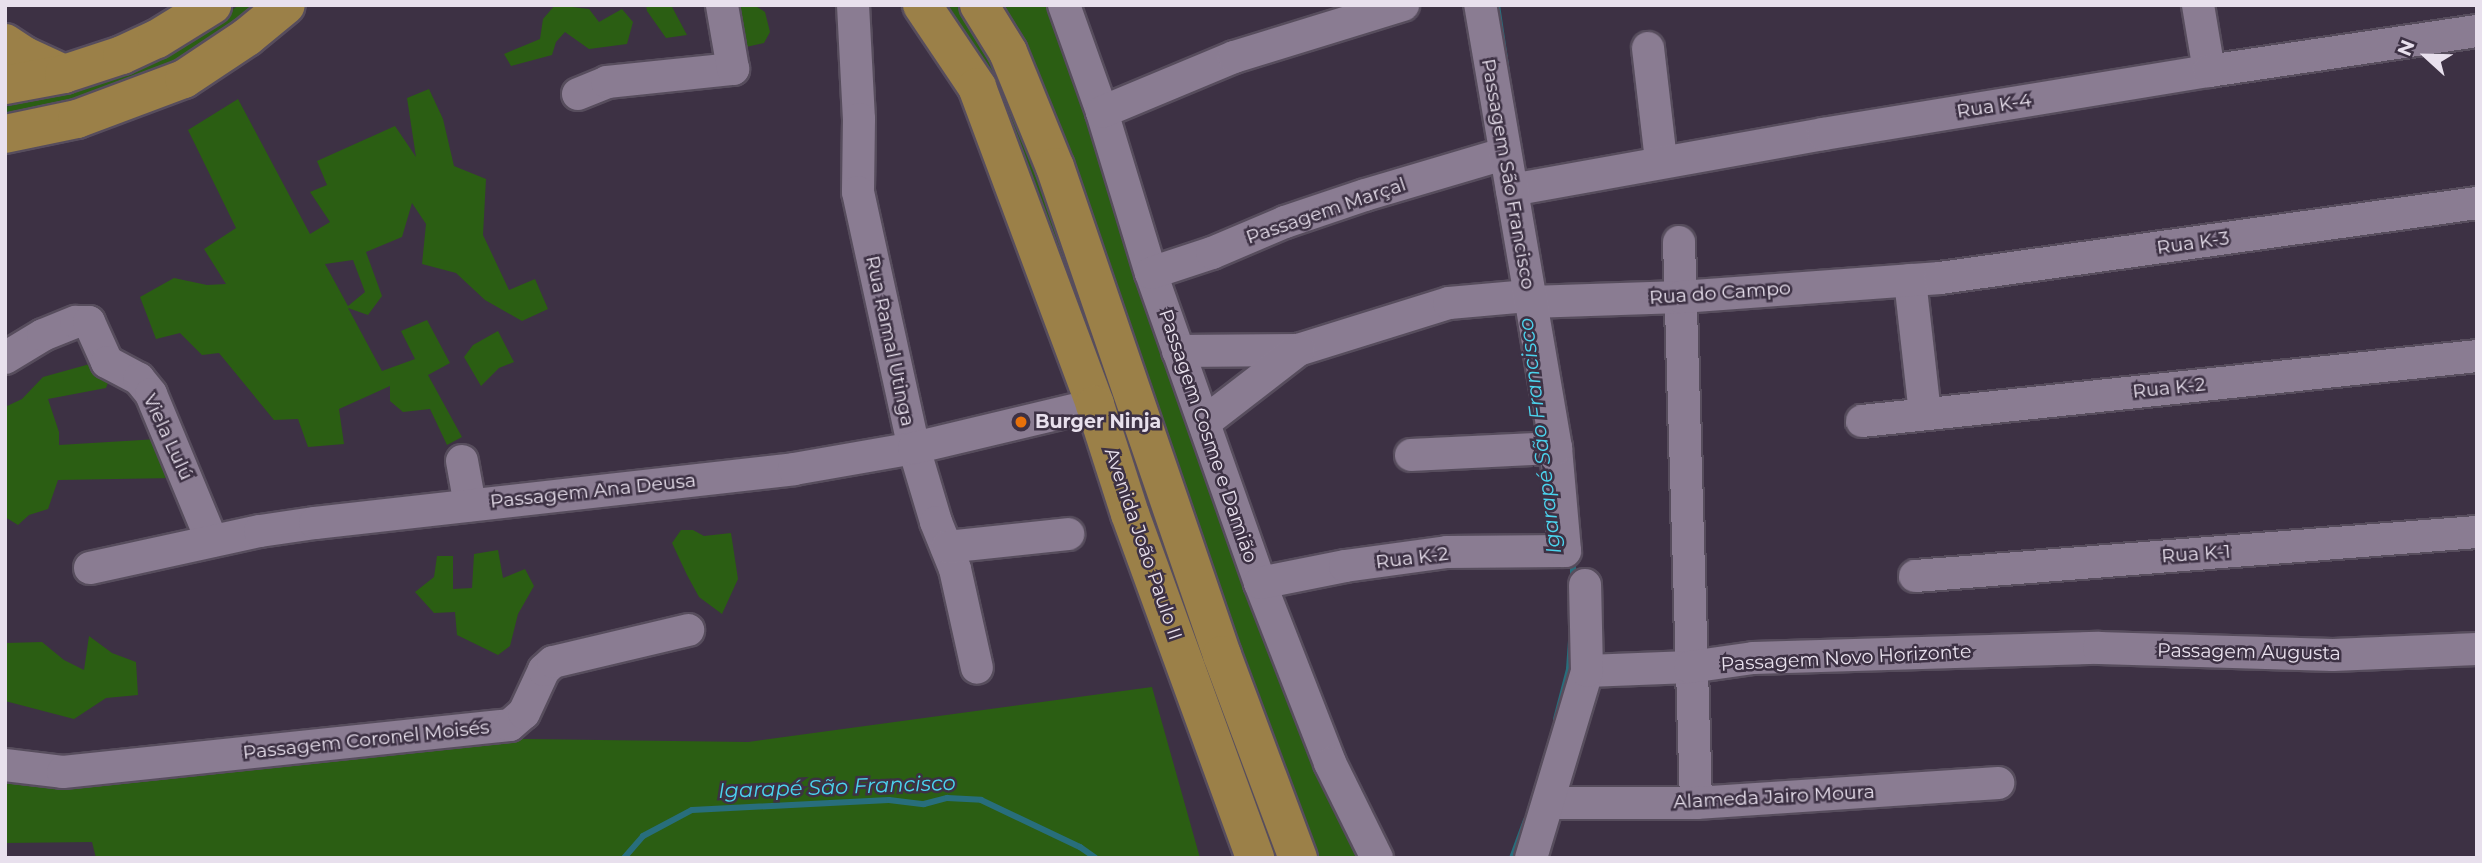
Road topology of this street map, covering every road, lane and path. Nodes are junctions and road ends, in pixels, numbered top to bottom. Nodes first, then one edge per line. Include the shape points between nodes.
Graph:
1 (212, 5) edge
2 (286, 5) edge
3 (722, 5) edge
4 (853, 5) edge
5 (922, 5) edge
6 (979, 5) edge
7 (1065, 5) edge
8 (1403, 5) edge
9 (1480, 5) edge
10 (2198, 5) edge
11 (2477, 32) edge
12 (5, 43) edge
13 (1648, 48) dead end
14 (2209, 71) junction
15 (64, 74) junction
16 (5, 85) edge
17 (578, 94) dead end
18 (1102, 112) junction
19 (5, 134) edge
20 (1503, 154) junction
21 (1661, 161) junction
22 (1520, 189) junction
23 (2477, 203) edge
24 (1679, 242) dead end
25 (1151, 273) junction
26 (1910, 281) junction
27 (1681, 297) junction
28 (1535, 300) junction
29 (1178, 351) junction
30 (1298, 351) junction
31 (2477, 356) edge
32 (5, 358) edge
33 (1094, 405) junction
34 (1925, 413) junction
35 (1861, 421) dead end
36 (1205, 422) junction
37 (914, 448) junction
38 (1556, 448) junction
39 (1411, 455) dead end
40 (462, 461) dead end
41 (470, 505) junction
42 (2477, 532) edge
43 (1068, 534) dead end
44 (212, 541) junction
45 (947, 547) junction
46 (1565, 551) joint
47 (90, 568) dead end
48 (1915, 576) dead end
49 (1260, 583) junction
50 (1585, 585) dead end
51 (688, 630) dead end
52 (2477, 649) edge
53 (2021, 650) joint
54 (1690, 667) junction
55 (976, 668) dead end
56 (1587, 671) junction
57 (5, 765) edge
58 (1998, 783) dead end
59 (1550, 803) junction
60 (1696, 803) junction
61 (1255, 858) edge
62 (1298, 858) edge
63 (1377, 858) edge
64 (1531, 858) edge

1 - 15 main road via 157,39
2 - 19 main road via 184,79 77,119
3 - 17 street via 733,69 607,82
4 - 37 street, Rua Ramal Utinga via 858,192
5 - 33 main road, Avenida João Paulo II via 977,87
6 - 62 main road, Avenida João Paulo II via 1008,52 1055,167 1222,655
7 - 18 street, Passagem Cosme e Damião
8 - 18 street via 1234,57
9 - 20 street, Passagem São Francisco
10 - 14 street
11 - 14 street, Rua K-4
12 - 15 main road
13 - 21 street
14 - 21 street, Rua K-4
15 - 16 main road
18 - 25 street, Passagem Cosme e Damião
20 - 22 street, Passagem São Francisco
20 - 25 street, Passagem Marçal via 1285,222
21 - 22 street, Rua K-4
22 - 28 street, Passagem São Francisco
23 - 26 street, Rua K-3
24 - 27 street
25 - 29 street, Passagem Cosme e Damião
26 - 27 street, Rua do Campo
26 - 34 street
27 - 28 street, Rua do Campo
27 - 54 street
28 - 30 street, Rua do Campo via 1449,303
28 - 38 street, Passagem São Francisco
29 - 30 street, Rua do Campo
29 - 36 street, Passagem Cosme e Damião
30 - 36 street, Rua do Campo
31 - 34 street, Rua K-2
32 - 44 street, Viela Lulú via 43,335 76,321 89,322 107,362 139,379 151,394
33 - 37 street, Passagem Ana Deusa
33 - 61 main road, Avenida João Paulo II
34 - 35 street, Rua K-2
36 - 49 street, Passagem Cosme e Damião
37 - 41 street, Passagem Ana Deusa via 794,468
37 - 45 street, Rua Ramal Utinga
38 - 39 street
38 - 46 street, Passagem São Francisco
40 - 41 street
41 - 44 street, Passagem Ana Deusa via 315,523
42 - 48 street, Rua K-1
43 - 45 street
44 - 47 street, Passagem Ana Deusa
45 - 55 street, Rua Ramal Utinga via 956,569
46 - 49 street, Rua K-2 via 1447,552 1345,565
49 - 63 street, Passagem Cosme e Damião via 1330,763
50 - 56 street
51 - 57 street, Passagem Coronel Moisés via 553,662 544,670 524,713 510,725 64,772
52 - 53 street, Passagem Augusta via 2333,655
53 - 54 street, Passagem Novo Horizonte via 1753,658
54 - 56 street, Passagem Novo Horizonte
54 - 60 street
56 - 59 street
58 - 60 street, Alameda Jairo Moura
59 - 60 street, Alameda Jairo Moura
59 - 64 street

